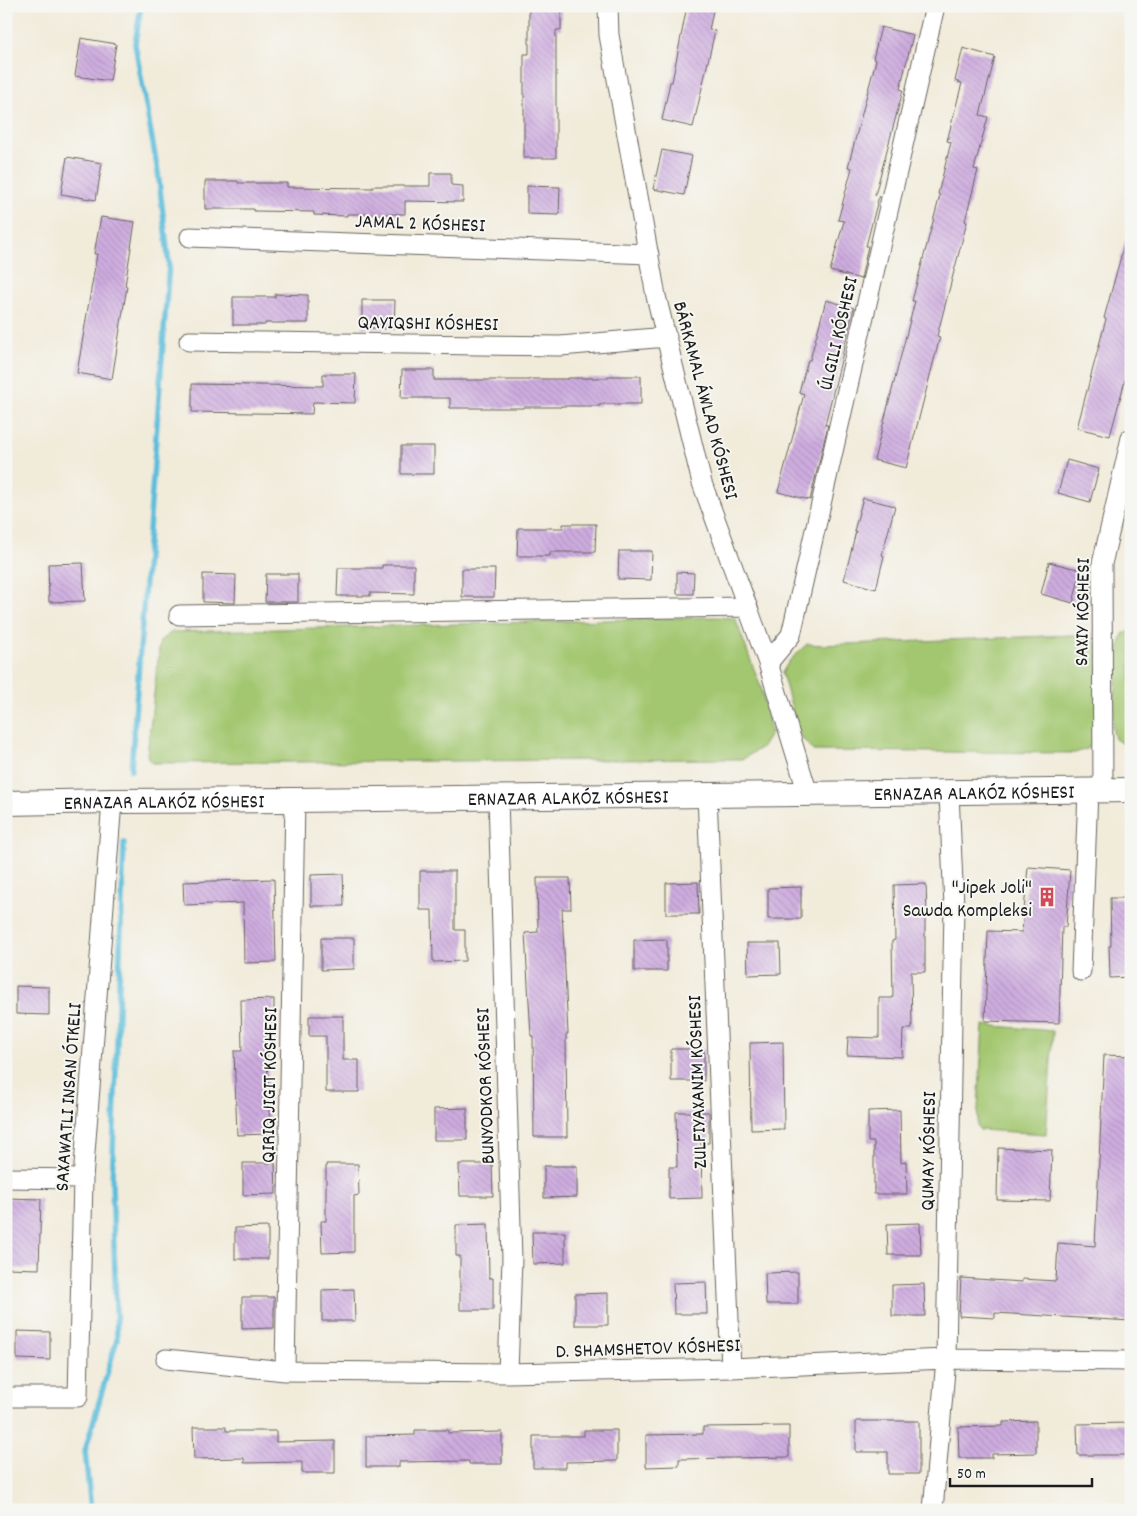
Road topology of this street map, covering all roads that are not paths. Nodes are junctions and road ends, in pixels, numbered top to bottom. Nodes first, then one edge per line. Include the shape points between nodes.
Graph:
1 (608, 6) edge
2 (936, 6) edge
3 (190, 237) dead end
4 (649, 254) junction
5 (666, 337) junction
6 (189, 341) dead end
7 (1131, 438) edge
8 (748, 607) junction
9 (180, 616) dead end
10 (768, 663) junction
11 (1131, 790) edge
12 (1095, 791) junction
13 (949, 793) junction
14 (808, 794) junction
15 (707, 795) junction
16 (498, 798) junction
17 (295, 800) junction
18 (112, 801) junction
19 (6, 802) edge
20 (1081, 971) dead end
21 (6, 1178) edge
22 (83, 1179) junction
23 (166, 1359) dead end
24 (946, 1359) junction
25 (1131, 1361) edge
26 (731, 1368) junction
27 (285, 1371) junction
28 (508, 1373) junction
29 (6, 1397) edge
30 (933, 1510) edge

1 - 4 street, BÁRKAMAL ÁWLAD KÓSHESI via 610,36
2 - 10 street, ÚLGILI KÓSHESI via 791,635
3 - 4 street, JAMAL 2 KÓSHESI
4 - 5 street, BÁRKAMAL ÁWLAD KÓSHESI
5 - 6 street via 560,346
5 - 8 street, BÁRKAMAL ÁWLAD KÓSHESI via 702,483
7 - 12 street via 1102,564
8 - 9 street
8 - 10 street, BÁRKAMAL ÁWLAD KÓSHESI
10 - 14 street, BÁRKAMAL ÁWLAD KÓSHESI
11 - 12 main road, ERNAZAR ALAKÓZ KÓSHESI
12 - 13 main road, ERNAZAR ALAKÓZ KÓSHESI
12 - 20 street
13 - 14 main road, ERNAZAR ALAKÓZ KÓSHESI
13 - 24 street, QUMAY KÓSHESI via 954,906
14 - 15 main road, ERNAZAR ALAKÓZ KÓSHESI
15 - 16 main road, ERNAZAR ALAKÓZ KÓSHESI
15 - 26 street
16 - 17 main road, ERNAZAR ALAKÓZ KÓSHESI
16 - 28 street, BUNYODKOR KÓSHESI via 512,1259
17 - 18 main road, ERNAZAR ALAKÓZ KÓSHESI
17 - 27 street
18 - 19 main road, ERNAZAR ALAKÓZ KÓSHESI
18 - 22 street
21 - 22 street
22 - 29 street via 78,1397
23 - 27 street, D. SHAMSHETOV KÓSHESI
24 - 25 street, D. SHAMSHETOV KÓSHESI
24 - 26 street, D. SHAMSHETOV KÓSHESI
24 - 30 street, QUMAY KÓSHESI
26 - 28 street, D. SHAMSHETOV KÓSHESI
27 - 28 street, D. SHAMSHETOV KÓSHESI

